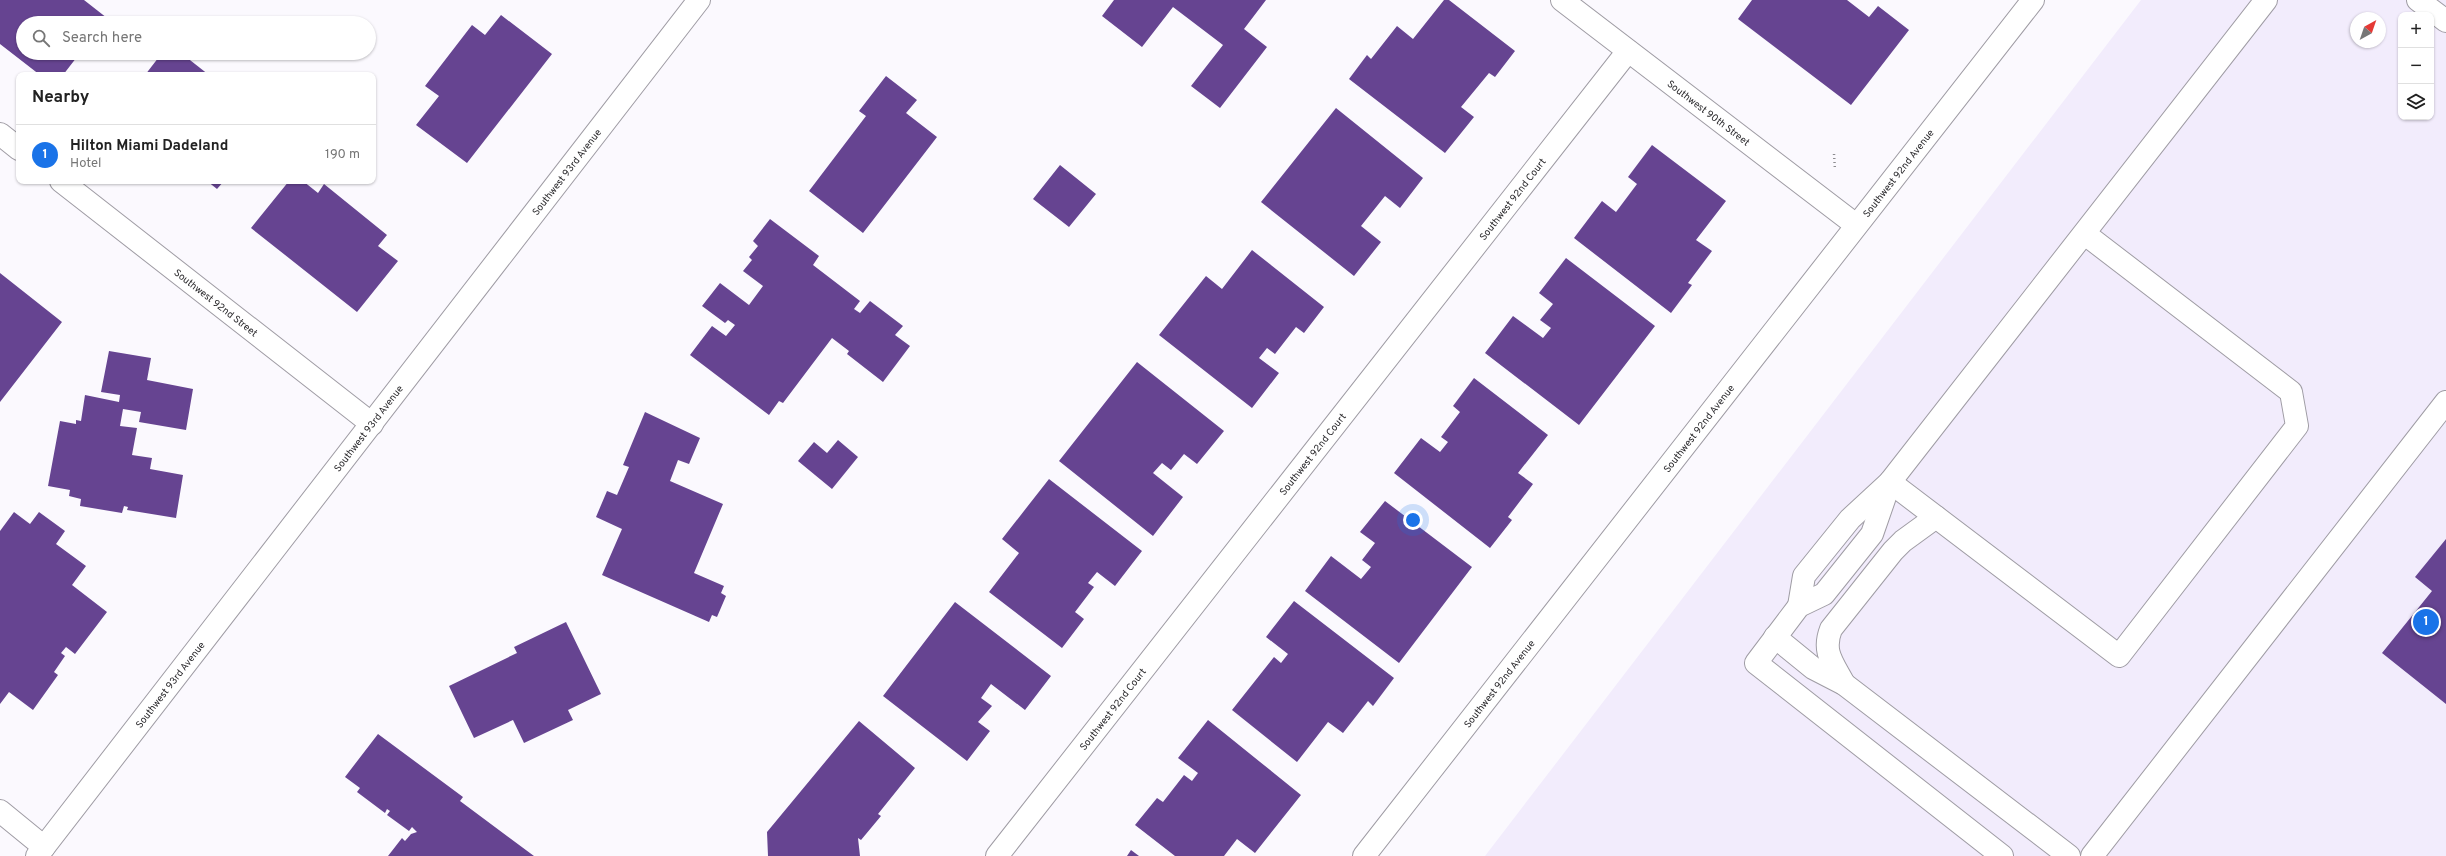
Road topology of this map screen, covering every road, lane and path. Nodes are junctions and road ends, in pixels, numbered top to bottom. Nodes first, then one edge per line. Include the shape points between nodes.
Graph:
1 (699, 0) edge
2 (1562, 0) edge
3 (2033, 0) edge
4 (2266, 0) edge
5 (2418, 0) edge
6 (2446, 22) edge
7 (1628, 51) junction
8 (0, 134) edge
9 (16, 147) edge
10 (1834, 154) dead end
11 (1835, 170) dead end
12 (65, 184) edge
13 (1856, 225) junction
14 (2085, 234) junction
15 (2446, 402) edge
16 (372, 424) junction
17 (1890, 482) junction
18 (1936, 517) junction
19 (1775, 637) junction
20 (1844, 684) junction
21 (0, 811) edge
22 (41, 851) edge
23 (997, 856) edge
24 (1364, 856) edge
25 (2002, 856) edge
26 (2069, 856) edge
27 (2092, 856) edge

1 - 16 street, Southwest 93rd Avenue
2 - 7 street, Southwest 90th Street
3 - 13 street, Southwest 92nd Avenue
4 - 14 street
5 - 6 street
7 - 13 street, Southwest 90th Street
7 - 23 street, Southwest 92nd Court
8 - 9 street
10 - 11 path
12 - 16 street, Southwest 92nd Street
13 - 24 street, Southwest 92nd Avenue
14 - 17 street
14 - 18 street via 2291,392 2297,426 2119,656
15 - 27 street
16 - 22 street, Southwest 93rd Avenue
17 - 18 street
17 - 19 street via 1872,534 1824,594 1799,606
18 - 20 street via 1902,541 1831,629 1827,641 1828,653
19 - 20 street via 1813,668
19 - 25 street via 1756,663
20 - 26 street
21 - 22 street

